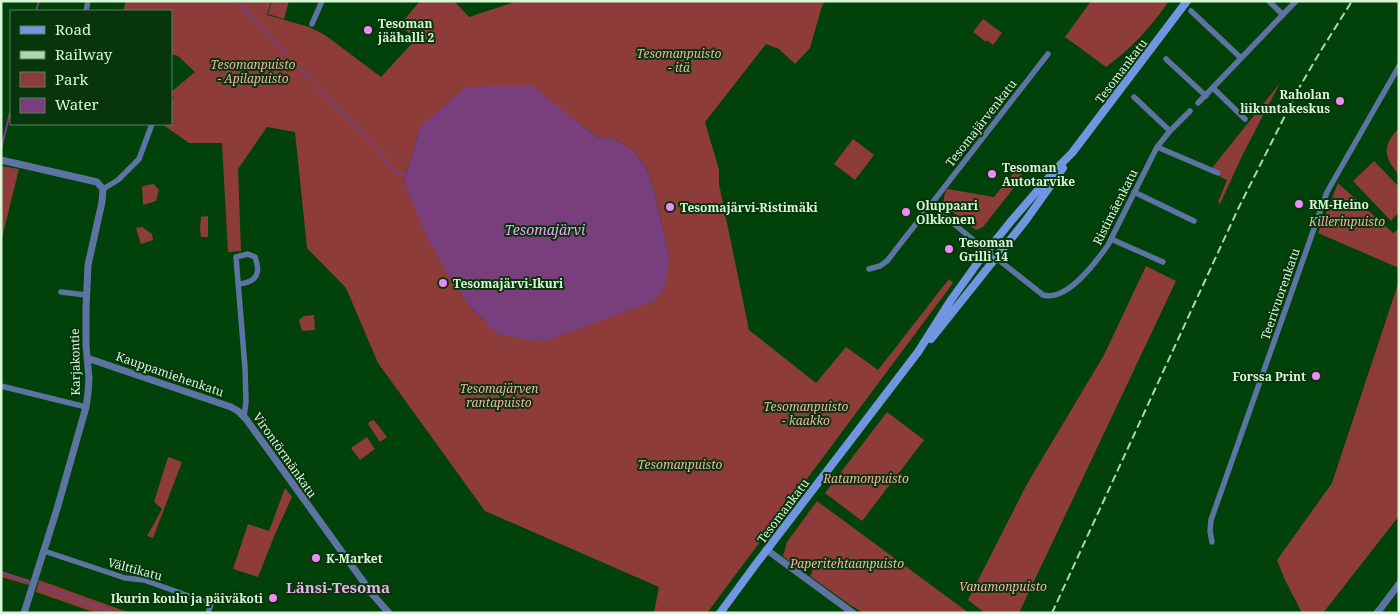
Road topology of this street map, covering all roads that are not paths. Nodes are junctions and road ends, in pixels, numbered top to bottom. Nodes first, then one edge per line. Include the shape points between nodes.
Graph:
1 (322, 1) edge
2 (1187, 1) edge
3 (1269, 1) edge
4 (1296, 1) edge
5 (1191, 11) dead end
6 (1283, 14) junction
7 (312, 24) dead end
8 (1048, 54) dead end
9 (1241, 58) junction
10 (1166, 59) dead end
11 (1399, 66) edge
12 (1213, 88) junction
13 (1206, 96) junction
14 (1134, 97) dead end
15 (1198, 103) dead end
16 (1190, 111) dead end
17 (1245, 118) dead end
18 (152, 125) edge
19 (1170, 131) junction
20 (1157, 147) junction
21 (1072, 153) junction
22 (1, 160) edge
23 (1218, 173) dead end
24 (104, 189) junction
25 (1134, 192) junction
26 (931, 205) junction
27 (1194, 221) dead end
28 (1111, 238) junction
29 (988, 251) junction
30 (996, 258) junction
31 (1163, 262) dead end
32 (869, 269) dead end
33 (239, 284) junction
34 (60, 292) dead end
35 (86, 295) junction
36 (918, 352) junction
37 (87, 358) junction
38 (1, 386) edge
39 (86, 407) junction
40 (244, 417) junction
41 (1212, 542) dead end
42 (767, 550) junction
43 (44, 552) junction
44 (1399, 584) edge
45 (24, 613) edge
46 (208, 613) edge
47 (389, 613) edge
48 (720, 613) edge
49 (853, 613) edge
50 (1377, 613) edge

1 - 7 street
2 - 21 main road, Tesomankatu
3 - 6 street
4 - 6 street
5 - 9 street
6 - 9 street
8 - 26 street, Tesomajärvenkatu
9 - 12 street
10 - 13 street
11 - 41 street, Teerivuorenkatu via 1327,192 1211,520
12 - 13 street
12 - 17 street
13 - 15 street
14 - 19 street
16 - 19 street, Ristimäenkatu
18 - 24 street via 139,159
19 - 20 street, Ristimäenkatu
20 - 23 street
20 - 25 street, Ristimäenkatu
21 - 29 main road, Tesomankatu
21 - 30 main road, Tesomankatu
22 - 24 street via 97,182
24 - 35 street, Karjakontie via 88,265
25 - 27 street
25 - 28 street, Ristimäenkatu
26 - 29 street
26 - 32 street, Tesomajärvenkatu via 887,261
28 - 30 street, Ristimäenkatu via 1080,279 1055,296 1043,295
28 - 31 street
29 - 30 street
29 - 36 main road, Tesomankatu via 955,294
30 - 36 main road, Tesomankatu
33 - 33 street, Virontörmänkatu via 253,280 257,274 259,267 255,257 248,254 236,257
33 - 40 street, Virontörmänkatu via 245,368
34 - 35 street
35 - 37 street, Karjakontie
36 - 42 main road, Tesomankatu
37 - 39 street, Karjakontie
37 - 40 street, Kauppamiehenkatu via 231,407
38 - 39 street
39 - 43 street, Karjakontie
40 - 47 street, Virontörmänkatu
42 - 48 main road, Tesomankatu
42 - 49 street
43 - 45 street, Karjakontie
43 - 46 street, Välttikatu via 125,578 144,580 211,604
44 - 50 street

